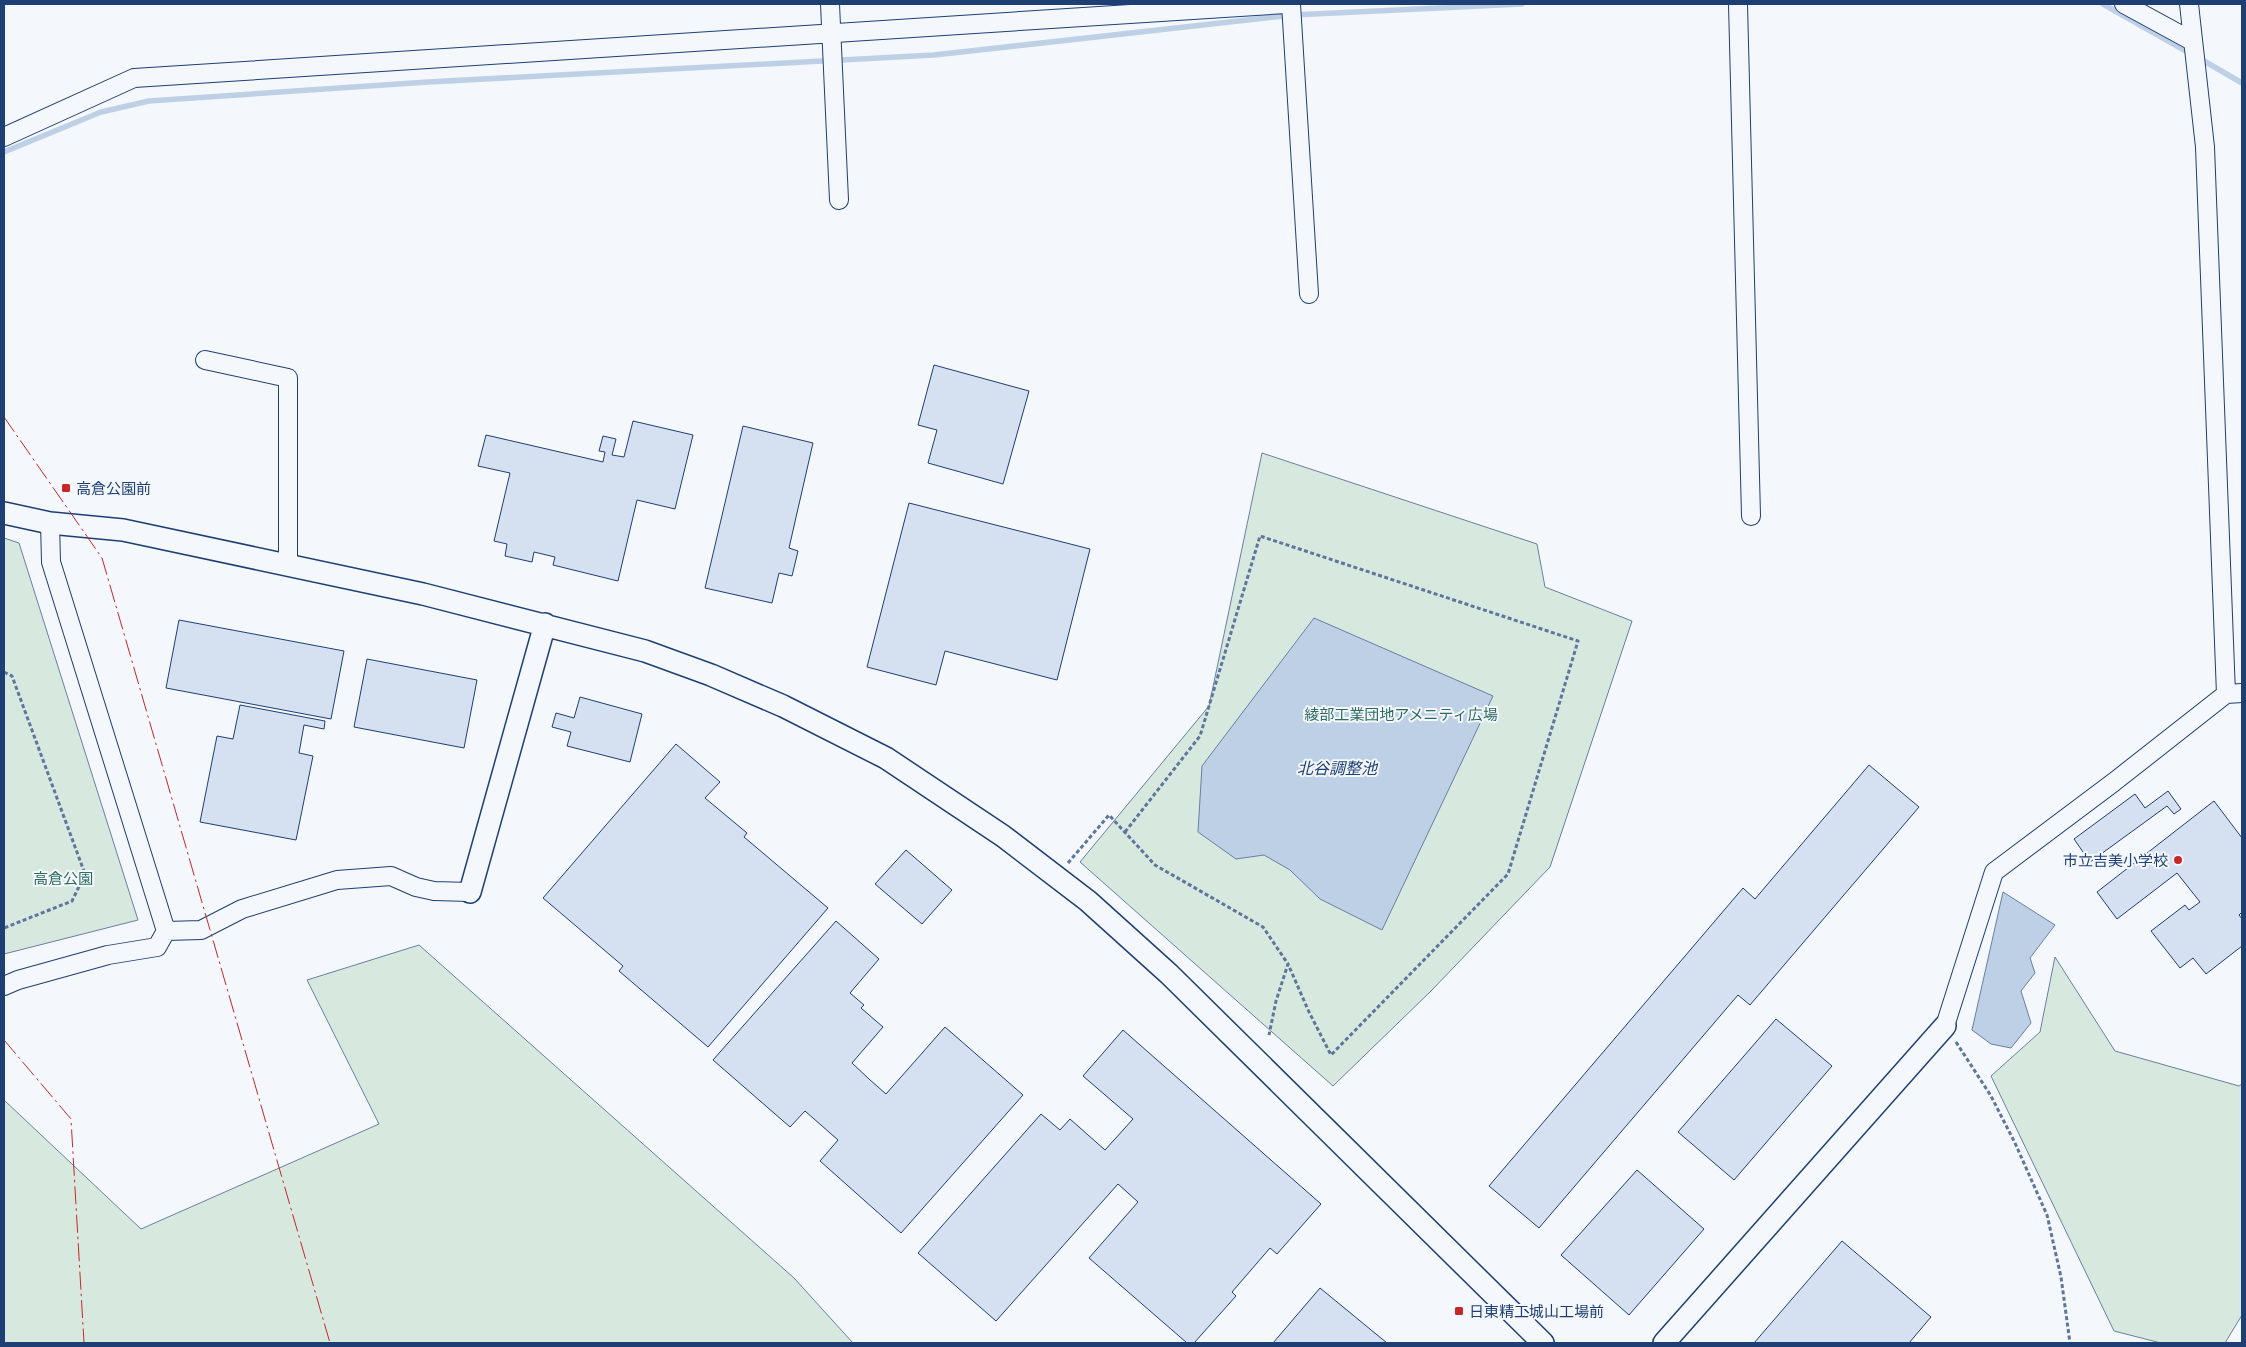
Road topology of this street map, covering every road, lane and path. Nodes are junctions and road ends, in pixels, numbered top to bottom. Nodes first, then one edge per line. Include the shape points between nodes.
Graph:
1 (830, 4) edge
2 (1286, 4) edge
3 (1291, 4) edge
4 (1738, 4) edge
5 (2124, 4) edge
6 (2189, 4) edge
7 (832, 34) junction
8 (2192, 41) junction
9 (4, 138) edge
10 (839, 200) dead end
11 (1309, 294) dead end
12 (205, 360) dead end
13 (4, 513) edge
14 (1751, 516) dead end
15 (50, 523) junction
16 (288, 565) junction
17 (545, 624) junction
18 (4, 672) edge
19 (2234, 693) edge
20 (1126, 832) junction
21 (1057, 877) junction
22 (470, 892) joint
23 (4, 928) edge
24 (166, 931) junction
25 (1288, 964) junction
26 (4, 986) edge
27 (1945, 1026) junction
28 (1269, 1035) dead end
29 (1543, 1343) edge
30 (1664, 1343) edge
31 (2070, 1343) edge

1 - 7 street
2 - 7 street
3 - 11 street
4 - 14 street
5 - 8 street
6 - 8 street
7 - 9 street via 134,78
7 - 10 street
8 - 19 street via 2205,146
12 - 16 street via 288,378
13 - 15 street
15 - 16 street via 123,530
15 - 24 street via 51,562
16 - 17 street
17 - 21 street via 645,651 711,675 792,711 886,758 1003,836
17 - 22 street
18 - 23 path via 12,676 22,699 86,874 72,901
19 - 27 street via 1994,872
20 - 21 path via 1109,815
20 - 25 path via 1155,865 1263,927
20 - 25 path via 1200,736 1260,536 1578,641 1508,874 1331,1055
21 - 29 street via 1169,974
22 - 24 street via 434,891 391,876 337,880 242,909 201,930
24 - 26 street via 157,947 108,955
25 - 28 path
27 - 30 street
27 - 31 path via 1991,1096 2046,1215 2061,1277

